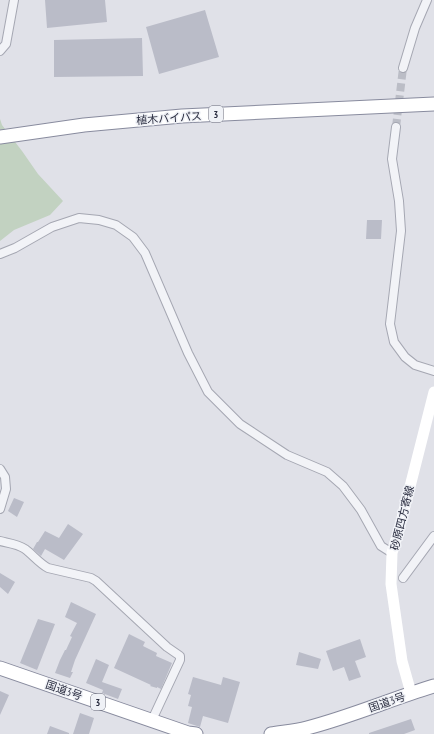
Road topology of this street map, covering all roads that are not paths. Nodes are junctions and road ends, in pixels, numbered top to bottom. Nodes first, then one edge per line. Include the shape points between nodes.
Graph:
1 (14, 0) edge
2 (427, 0) edge
3 (0, 51) edge
4 (404, 68) tunnel mouth
5 (434, 104) edge
6 (396, 127) tunnel mouth
7 (0, 137) edge
8 (0, 254) edge
9 (434, 371) edge
10 (434, 392) edge
11 (0, 468) edge
12 (0, 509) edge
13 (434, 536) edge
14 (0, 541) edge
15 (392, 553) junction
16 (403, 578) dead end
17 (0, 668) edge
18 (434, 686) edge
19 (411, 693) junction
20 (152, 720) junction
21 (196, 734) edge
22 (271, 734) edge

1 - 3 street via 6,44
2 - 4 street via 415,28
5 - 7 highway, 植木バイパス / 3 via 182,116 84,125
6 - 9 street via 392,159 401,231 390,324 394,342 405,357
8 - 15 street via 52,227 79,218 116,225 133,237 145,253 188,353 208,392 240,424 287,456 327,472 343,486 361,510 381,546
10 - 15 main road, 砂原四方寄線
11 - 12 street via 5,476 6,489
13 - 16 street
14 - 20 street via 24,548 48,568 96,581 180,656
15 - 19 main road, 砂原四方寄線 via 392,592 402,661
17 - 20 highway, 国道3号 / 3
18 - 19 highway, 国道3号
19 - 22 highway, 国道3号 via 306,729
20 - 21 highway, 国道3号 / 3

